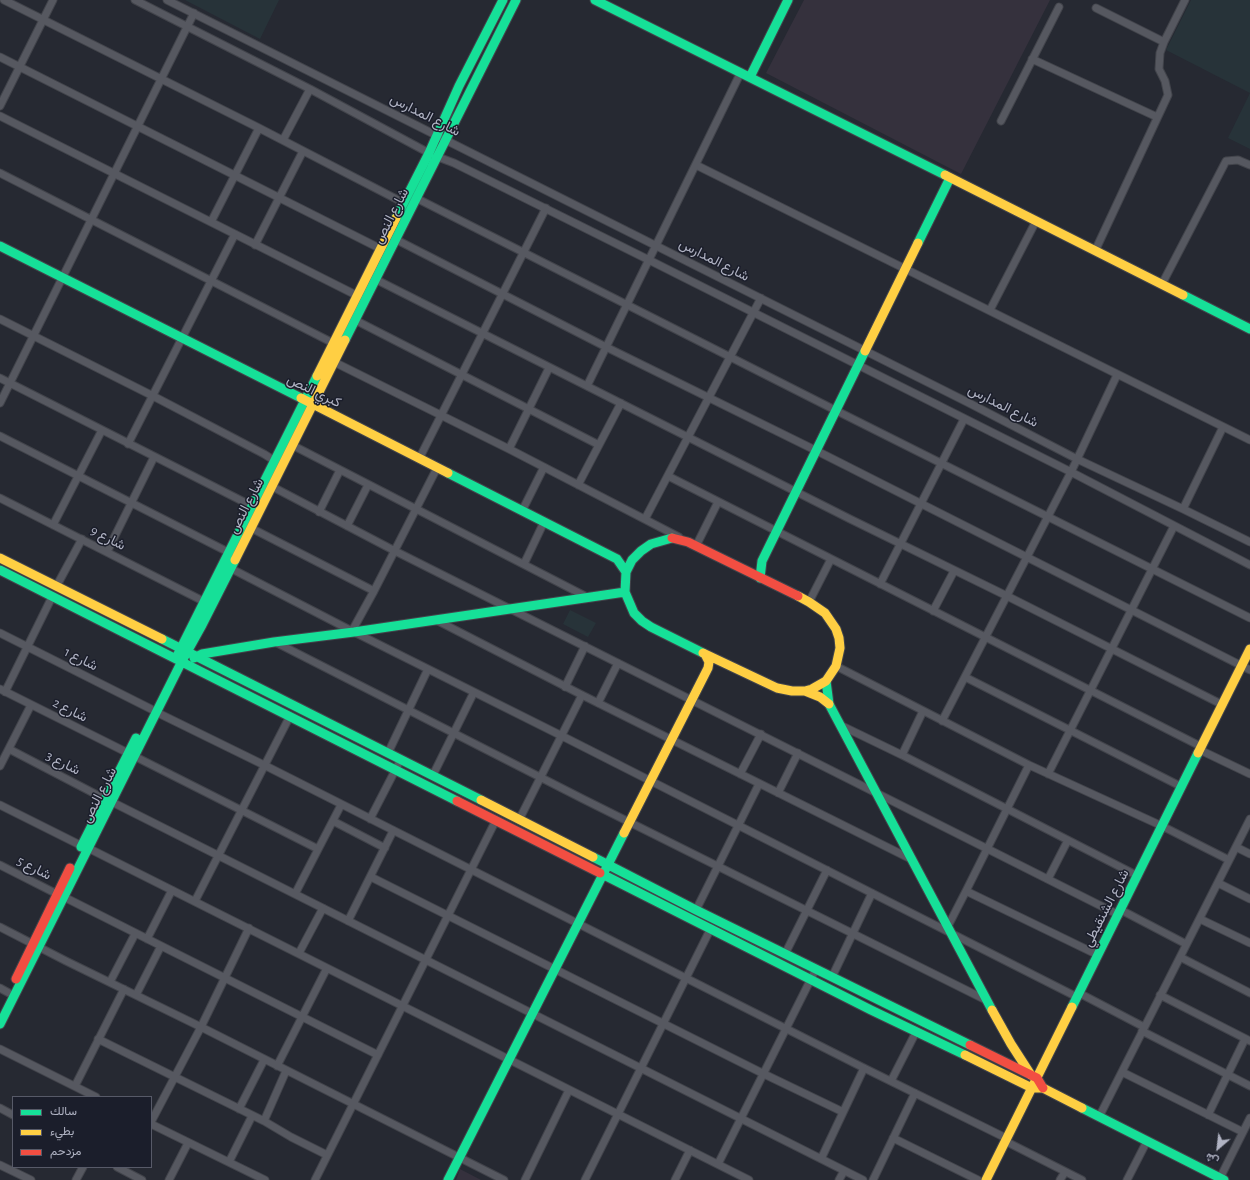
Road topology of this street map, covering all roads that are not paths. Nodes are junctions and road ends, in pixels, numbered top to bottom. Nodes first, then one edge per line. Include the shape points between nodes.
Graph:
1 (4, 0) edge
2 (53, 0) edge
3 (135, 0) edge
4 (167, 0) edge
5 (503, 0) edge
6 (516, 0) edge
7 (595, 0) edge
8 (788, 0) edge
9 (1184, 0) edge
10 (1059, 7) dead end
11 (1096, 8) dead end
12 (194, 13) junction
13 (43, 20) junction
14 (187, 26) junction
15 (1164, 42) junction
16 (0, 56) edge
17 (1032, 59) junction
18 (20, 66) junction
19 (741, 72) junction
20 (750, 77) junction
21 (161, 79) junction
22 (310, 89) junction
23 (0, 106) edge
24 (0, 116) edge
25 (1157, 117) junction
26 (1001, 121) dead end
27 (138, 126) junction
28 (259, 128) junction
29 (442, 138) junction
30 (283, 140) junction
31 (303, 151) junction
32 (434, 155) junction
33 (696, 165) junction
34 (1250, 165) edge
35 (115, 173) junction
36 (0, 174) edge
37 (236, 175) junction
38 (950, 178) junction
39 (280, 198) junction
40 (416, 198) junction
41 (404, 203) junction
42 (546, 208) junction
43 (92, 220) junction
44 (1036, 221) junction
45 (211, 222) junction
46 (235, 234) junction
47 (395, 240) junction
48 (255, 245) junction
49 (656, 245) junction
50 (0, 246) edge
51 (381, 249) junction
52 (1095, 251) junction
53 (523, 253) junction
54 (649, 260) junction
55 (906, 268) junction
56 (63, 278) junction
57 (375, 279) junction
58 (211, 280) junction
59 (1162, 284) junction
60 (503, 294) junction
61 (358, 296) junction
62 (761, 298) junction
63 (627, 305) junction
64 (990, 310) junction
65 (754, 313) junction
66 (0, 318) edge
67 (355, 320) junction
68 (1250, 329) edge
69 (482, 334) junction
70 (34, 336) junction
71 (182, 339) junction
72 (333, 343) junction
73 (606, 347) junction
74 (864, 350) junction
75 (730, 358) junction
76 (334, 362) junction
77 (857, 365) junction
78 (549, 368) junction
79 (461, 374) junction
80 (1117, 375) junction
81 (0, 378) edge
82 (10, 383) junction
83 (587, 386) junction
84 (153, 396) junction
85 (708, 398) junction
86 (0, 403) edge
87 (308, 403) junction
88 (621, 403) junction
89 (529, 409) junction
90 (835, 410) junction
91 (441, 415) junction
92 (964, 419) junction
93 (1223, 427) junction
94 (102, 430) junction
95 (0, 436) edge
96 (688, 436) junction
97 (1250, 440) edge
98 (128, 444) junction
99 (292, 445) junction
100 (599, 445) junction
101 (509, 449) junction
102 (815, 450) junction
103 (154, 457) junction
104 (419, 459) junction
105 (1077, 459) junction
106 (275, 461) junction
107 (942, 464) junction
108 (437, 468) junction
109 (544, 468) junction
110 (340, 470) junction
111 (1071, 472) junction
112 (78, 476) junction
113 (668, 476) junction
114 (368, 485) junction
115 (578, 485) junction
116 (271, 486) junction
117 (795, 491) junction
118 (0, 498) edge
119 (718, 502) junction
120 (132, 503) junction
121 (922, 504) junction
122 (252, 506) junction
123 (416, 509) junction
124 (1183, 509) junction
125 (522, 511) junction
126 (319, 512) junction
127 (1047, 517) junction
128 (645, 520) junction
129 (544, 522) junction
130 (53, 524) junction
131 (347, 526) junction
132 (1174, 526) junction
133 (251, 528) junction
134 (776, 531) junction
135 (82, 539) junction
136 (1250, 542) edge
137 (692, 544) junction
138 (901, 544) junction
139 (395, 551) junction
140 (107, 552) junction
141 (233, 554) junction
142 (1027, 556) junction
143 (0, 558) edge
144 (634, 558) junction
145 (617, 559) junction
146 (831, 559) junction
147 (762, 561) junction
148 (524, 564) junction
149 (1250, 565) edge
150 (230, 568) junction
151 (1152, 569) junction
152 (0, 570) edge
153 (954, 571) junction
154 (626, 572) junction
155 (747, 572) junction
156 (760, 578) junction
157 (880, 584) junction
158 (56, 587) junction
159 (374, 591) junction
160 (625, 592) junction
161 (1007, 596) junction
162 (52, 597) junction
163 (587, 597) junction
164 (205, 602) junction
165 (809, 602) junction
166 (510, 609) junction
167 (1131, 610) junction
168 (933, 611) junction
169 (1250, 618) edge
170 (436, 620) junction
171 (353, 631) junction
172 (0, 633) edge
173 (986, 638) junction
174 (274, 642) junction
175 (27, 646) junction
176 (585, 646) junction
177 (1111, 649) junction
178 (1250, 649) edge
179 (188, 653) junction
180 (705, 654) junction
181 (182, 662) junction
182 (618, 662) junction
183 (723, 663) junction
184 (836, 666) junction
185 (1246, 668) edge
186 (428, 669) junction
187 (705, 674) junction
188 (965, 677) junction
189 (826, 680) junction
190 (565, 687) junction
191 (2, 690) edge
192 (1090, 690) junction
193 (805, 691) junction
194 (474, 692) junction
195 (582, 695) junction
196 (692, 699) junction
197 (598, 703) junction
198 (31, 704) junction
199 (829, 704) junction
200 (1223, 705) junction
201 (154, 711) junction
202 (408, 711) junction
203 (923, 711) junction
204 (290, 716) junction
205 (942, 721) junction
206 (840, 725) junction
207 (1070, 731) junction
208 (453, 734) junction
209 (761, 734) junction
210 (562, 736) junction
211 (671, 740) junction
212 (1201, 748) junction
213 (8, 749) junction
214 (388, 753) junction
215 (798, 753) junction
216 (131, 755) junction
217 (902, 755) junction
218 (401, 759) junction
219 (264, 765) junction
220 (1029, 765) junction
221 (0, 766) edge
222 (396, 769) junction
223 (740, 774) junction
224 (1048, 774) junction
225 (1250, 774) edge
226 (433, 775) junction
227 (541, 777) junction
228 (650, 781) junction
229 (759, 784) junction
230 (1182, 787) junction
231 (875, 792) junction
232 (778, 793) junction
233 (108, 800) junction
234 (0, 805) edge
235 (341, 805) junction
236 (1007, 809) junction
237 (242, 810) junction
238 (370, 819) junction
239 (1250, 819) edge
240 (496, 820) junction
241 (520, 820) junction
242 (333, 821) junction
243 (630, 822) junction
244 (738, 825) junction
245 (1162, 826) junction
246 (393, 831) junction
247 (1068, 840) junction
248 (85, 847) junction
249 (1236, 847) junction
250 (385, 848) junction
251 (318, 849) junction
252 (988, 849) junction
253 (1250, 854) edge
254 (219, 855) junction
255 (912, 859) junction
256 (1229, 860) junction
257 (0, 865) edge
258 (608, 865) junction
259 (718, 867) junction
260 (471, 869) junction
261 (827, 870) junction
262 (603, 874) junction
263 (1138, 876) junction
264 (370, 877) junction
265 (1048, 880) junction
266 (1218, 883) junction
267 (172, 890) junction
268 (966, 891) junction
269 (872, 893) junction
270 (296, 894) junction
271 (60, 895) junction
272 (1250, 899) edge
273 (195, 901) junction
274 (323, 908) junction
275 (696, 910) junction
276 (806, 911) junction
277 (1120, 913) junction
278 (449, 915) junction
279 (1200, 919) junction
280 (348, 920) junction
281 (578, 923) junction
282 (0, 927) edge
283 (249, 928) junction
284 (711, 928) junction
285 (949, 929) junction
286 (135, 934) junction
287 (852, 934) junction
288 (147, 939) junction
289 (1250, 943) edge
290 (1186, 944) junction
291 (36, 945) junction
292 (161, 946) junction
293 (300, 953) junction
294 (785, 954) junction
295 (1098, 955) junction
296 (1180, 957) junction
297 (426, 960) junction
298 (327, 968) junction
299 (555, 969) junction
300 (816, 969) junction
301 (832, 977) junction
302 (226, 978) junction
303 (686, 978) junction
304 (811, 979) junction
305 (110, 982) junction
306 (0, 988) edge
307 (124, 988) junction
308 (9, 993) junction
309 (1250, 993) edge
310 (136, 995) junction
311 (1078, 995) junction
312 (1160, 995) junction
313 (986, 1000) junction
314 (403, 1006) junction
315 (0, 1011) edge
316 (532, 1014) junction
317 (302, 1016) junction
318 (664, 1023) junction
319 (0, 1024) edge
320 (201, 1027) junction
321 (786, 1028) junction
322 (1143, 1029) junction
323 (916, 1032) junction
324 (98, 1039) junction
325 (1248, 1040) edge
326 (0, 1049) edge
327 (378, 1055) junction
328 (264, 1060) junction
329 (509, 1060) junction
330 (277, 1066) junction
331 (641, 1068) junction
332 (864, 1068) junction
333 (286, 1071) junction
334 (1122, 1072) junction
335 (764, 1074) junction
336 (1228, 1075) junction
337 (174, 1077) junction
338 (1034, 1077) junction
339 (891, 1081) junction
340 (75, 1086) junction
341 (1250, 1086) edge
342 (1032, 1088) junction
343 (1043, 1088) junction
344 (569, 1090) junction
345 (915, 1093) junction
346 (94, 1096) edge
347 (353, 1103) junction
348 (0, 1108) edge
349 (239, 1109) junction
350 (843, 1112) junction
351 (12, 1114) edge
352 (618, 1114) junction
353 (1208, 1115) junction
354 (252, 1116) junction
355 (1099, 1117) junction
356 (741, 1118) junction
357 (1250, 1118) edge
358 (152, 1121) edge
359 (264, 1121) junction
360 (152, 1124) edge
361 (1243, 1132) junction
362 (893, 1138) junction
363 (1006, 1140) junction
364 (1146, 1142) junction
365 (188, 1143) junction
366 (690, 1150) junction
367 (328, 1155) junction
368 (460, 1157) junction
369 (821, 1159) junction
370 (229, 1162) junction
371 (718, 1164) junction
372 (0, 1165) edge
373 (82, 1168) edge
374 (119, 1168) edge
375 (844, 1170) junction
376 (1065, 1172) junction
377 (1222, 1179) edge
378 (31, 1180) edge
379 (76, 1180) edge
380 (142, 1180) edge
381 (169, 1180) edge
382 (265, 1180) edge
383 (315, 1180) edge
384 (448, 1180) edge
385 (504, 1180) edge
386 (525, 1180) edge
387 (585, 1180) edge
388 (675, 1180) edge
389 (750, 1180) edge
390 (839, 1180) edge
391 (863, 1180) edge
392 (873, 1180) edge
393 (978, 1180) edge
394 (986, 1180) edge
395 (1060, 1180) edge
396 (1082, 1180) edge
397 (1127, 1180) edge

1 - 13 street
2 - 13 street
3 - 14 street, شارع المدارس
4 - 12 street, شارع المدارس
5 - 29 street, شارع النص via 459,86
6 - 29 street, شارع النص
7 - 19 street
8 - 20 street
9 - 15 street
10 - 17 street
11 - 15 street
12 - 14 street
12 - 29 street, شارع المدارس
13 - 18 street
13 - 21 street
14 - 21 street
14 - 22 street, شارع المدارس
15 - 25 street via 1159,68 1168,95
16 - 18 street
17 - 25 street
17 - 26 street
18 - 23 street
18 - 27 street
19 - 20 street
19 - 33 street
20 - 38 street
21 - 27 street
21 - 28 street
22 - 30 street
22 - 32 street, شارع المدارس
24 - 35 street
25 - 52 street
27 - 35 street
27 - 37 street
28 - 30 street
28 - 37 street
29 - 32 street, شارع النص
29 - 49 street, شارع المدارس
30 - 31 street
31 - 39 street
31 - 41 street
32 - 40 street, شارع النص
32 - 41 street, شارع النص
32 - 42 street, شارع المدارس
33 - 49 street
33 - 55 street
34 - 59 street via 1238,160 1226,161
35 - 43 street
35 - 45 street
36 - 43 street
37 - 39 street
37 - 45 street
38 - 44 street
38 - 55 street
39 - 48 street
39 - 51 street
40 - 47 street, شارع النص
40 - 53 street
41 - 51 street, شارع النص
42 - 53 street
42 - 54 street, شارع المدارس
43 - 56 street
43 - 58 street
44 - 52 street
44 - 64 street
45 - 46 street
46 - 48 street
46 - 58 street
47 - 57 street, شارع النص
47 - 60 street
48 - 61 street
49 - 54 street
49 - 62 street, شارع المدارس
50 - 56 street, كبري النص
51 - 61 street, شارع النص
52 - 59 street
53 - 60 street
53 - 63 street
54 - 63 street
54 - 65 street, شارع المدارس
55 - 64 street
55 - 74 street
56 - 70 street
56 - 71 street, كبري النص
57 - 67 street, شارع النص
57 - 69 street
58 - 71 street
58 - 72 street
59 - 68 street
60 - 69 street
60 - 73 street
61 - 72 street, شارع النص
62 - 65 street
62 - 74 street, شارع المدارس
63 - 73 street
63 - 75 street
64 - 80 street
65 - 75 street
65 - 77 street, شارع المدارس
66 - 70 street
67 - 76 street, شارع النص
67 - 79 street
69 - 78 street
69 - 79 street
70 - 82 street
70 - 84 street
71 - 84 street
71 - 87 street, كبري النص
72 - 87 street, شارع النص
73 - 83 street
73 - 85 street
74 - 77 street
74 - 105 street, شارع المدارس
75 - 85 street
75 - 90 street
76 - 87 street, شارع النص
76 - 91 street
77 - 90 street
77 - 92 street, شارع المدارس
78 - 83 street
78 - 89 street
79 - 89 street
79 - 91 street
80 - 93 street
80 - 105 street
81 - 82 street
82 - 86 street
82 - 94 street
83 - 88 street
84 - 98 street
84 - 106 street
85 - 96 street
85 - 102 street
87 - 99 street, شارع النص
87 - 104 street, كبري النص
87 - 106 street, شارع النص
88 - 96 street
88 - 100 street
89 - 100 street
89 - 101 street
90 - 102 street
90 - 107 street
91 - 101 street
91 - 104 street
92 - 107 street
92 - 111 street, شارع المدارس
93 - 97 street
93 - 124 street
94 - 98 street
94 - 112 street
95 - 112 street
96 - 113 street
96 - 117 street
98 - 103 street
99 - 110 street
99 - 116 street, شارع النص
100 - 115 street
101 - 109 street
102 - 117 street
102 - 121 street
103 - 120 street
103 - 122 street
104 - 108 street, كبري النص
105 - 111 street
105 - 124 street, شارع المدارس
106 - 122 street, شارع النص
107 - 121 street
107 - 127 street
108 - 123 street
108 - 125 street, كبري النص
109 - 115 street
109 - 125 street
110 - 114 street
110 - 126 street
111 - 127 street
111 - 132 street, شارع المدارس
112 - 120 street
112 - 130 street
113 - 119 street
113 - 128 street
114 - 123 street
114 - 131 street
115 - 128 street
116 - 126 street
116 - 133 street, شارع النص
117 - 134 street
117 - 138 street
118 - 130 street, شارع 9
119 - 134 street
119 - 137 street
120 - 140 street
120 - 141 street
121 - 138 street
121 - 142 street
122 - 141 street, شارع النص
123 - 139 street
123 - 148 street
124 - 136 street, شارع المدارس
125 - 129 street, كبري النص
126 - 131 street
127 - 142 street
127 - 151 street
128 - 137 street
129 - 145 street, كبري النص
129 - 148 street
130 - 135 street, شارع 9
131 - 139 street
132 - 149 street, شارع المدارس
132 - 151 street
133 - 141 street, شارع النص
133 - 159 street
134 - 146 street
134 - 147 street
135 - 140 street, شارع 9
135 - 158 street
137 - 144 street via 672,538 662,540 651,544
137 - 155 street
138 - 153 street
138 - 157 street
139 - 159 street
139 - 166 street
140 - 164 street, شارع 9
141 - 150 street, شارع النص
141 - 164 street, شارع النص
142 - 161 street
142 - 167 street
143 - 158 street
144 - 145 street
144 - 154 street
145 - 154 street
146 - 157 street
146 - 165 street
147 - 155 street
147 - 156 street
148 - 163 street
150 - 171 street
150 - 179 street, شارع النص
151 - 167 street
151 - 169 street
152 - 162 street
153 - 161 street
153 - 168 street
154 - 160 street
155 - 156 street
156 - 165 street
157 - 168 street
158 - 179 street
159 - 171 street
160 - 163 street
160 - 180 street via 630,605 642,621
161 - 173 street
161 - 177 street
162 - 175 street
162 - 181 street
163 - 166 street
164 - 179 street, شارع النص
165 - 184 street via 825,613 836,629 840,648
166 - 170 street
166 - 176 street
167 - 177 street
167 - 185 street
168 - 173 street
170 - 171 street
170 - 190 street
171 - 174 street
171 - 186 street
172 - 175 street, شارع 1
173 - 188 street
173 - 192 street
174 - 179 street via 202,654
174 - 202 street
175 - 191 street
175 - 201 street, شارع 1
176 - 182 street
176 - 190 street
177 - 192 street
177 - 200 street
178 - 185 street, شارع الشنقيطي
179 - 181 street, شارع النص
179 - 181 street
179 - 214 street
180 - 183 street
180 - 187 street via 709,665
181 - 201 street, شارع النص
181 - 204 street
182 - 196 street
182 - 197 street
183 - 187 street
183 - 193 street via 777,688
184 - 189 street
184 - 203 street
185 - 200 street, شارع الشنقيطي
186 - 194 street
186 - 202 street
187 - 196 street
188 - 205 street
188 - 207 street
189 - 193 street
189 - 199 street
190 - 195 street
191 - 198 street, شارع 2
192 - 207 street
192 - 212 street
193 - 199 street
194 - 208 street
194 - 210 street
195 - 197 street
195 - 210 street
196 - 209 street
196 - 211 street
197 - 211 street
198 - 213 street
198 - 216 street, شارع 2
199 - 206 street
200 - 212 street, شارع الشنقيطي
201 - 216 street, شارع النص
201 - 219 street, شارع 1
202 - 208 street
202 - 214 street
203 - 205 street
203 - 217 street
204 - 219 street
204 - 222 street
205 - 220 street
206 - 217 street
206 - 231 street
207 - 224 street
207 - 230 street
208 - 226 street
208 - 227 street
209 - 215 street
209 - 223 street
210 - 227 street
210 - 228 street
211 - 223 street
211 - 228 street
212 - 225 street
212 - 230 street, شارع الشنقيطي
213 - 221 street
213 - 233 street, شارع 3
214 - 218 street
215 - 231 street
215 - 232 street
216 - 233 street, شارع النص
216 - 237 street, شارع 2
217 - 236 street
218 - 222 street
218 - 226 street
219 - 235 street, شارع 1
219 - 237 street
220 - 224 street
220 - 236 street
222 - 238 street
222 - 240 street
223 - 229 street
224 - 245 street
226 - 241 street
227 - 241 street
227 - 243 street
228 - 243 street
228 - 244 street
229 - 232 street
229 - 244 street
230 - 245 street, شارع الشنقيطي
231 - 252 street
231 - 255 street
232 - 255 street
233 - 248 street, شارع النص
233 - 254 street, شارع 3
234 - 248 street
235 - 238 street, شارع 1
235 - 242 street
236 - 247 street
236 - 252 street
237 - 251 street, شارع 2
237 - 254 street
238 - 246 street, شارع 1
239 - 249 street
240 - 260 street
240 - 262 street
241 - 258 street
242 - 250 street
242 - 251 street
243 - 258 street
243 - 259 street
244 - 259 street
244 - 261 street
245 - 256 street
245 - 263 street, شارع الشنقيطي
246 - 250 street
246 - 260 street, شارع 1
247 - 263 street
247 - 265 street
248 - 267 street
248 - 271 street, شارع النص
249 - 253 street
249 - 256 street
250 - 264 street
251 - 270 street
252 - 265 street
252 - 268 street
254 - 270 street, شارع 3
254 - 273 street
255 - 285 street
256 - 266 street
257 - 271 street, شارع 5
258 - 262 street
258 - 275 street
259 - 275 street
259 - 276 street
260 - 278 street
260 - 281 street, شارع 1
261 - 269 street
261 - 276 street
262 - 281 street
262 - 284 street
263 - 277 street, شارع الشنقيطي
264 - 278 street
264 - 280 street
265 - 277 street
266 - 272 street
266 - 279 street
267 - 273 street
267 - 288 street
268 - 285 street
268 - 295 street
269 - 285 street
269 - 287 street
270 - 274 street, شارع 3
271 - 286 street, شارع 5
271 - 291 street, شارع النص
273 - 283 street
274 - 280 street, شارع 3
274 - 293 street
275 - 294 street
276 - 287 street
276 - 294 street
277 - 290 street
277 - 295 street, شارع الشنقيطي
278 - 297 street
278 - 299 street
279 - 289 street
279 - 290 street
280 - 297 street, شارع 3
281 - 299 street
281 - 303 street, شارع 1
282 - 291 street
283 - 293 street
283 - 302 street
284 - 303 street
284 - 304 street
285 - 311 street
285 - 313 street
286 - 288 street, شارع 5
286 - 305 street
287 - 301 street
287 - 313 street
288 - 292 street, شارع 5
290 - 296 street
291 - 305 street
291 - 308 street, شارع النص
291 - 319 street, شارع النص
292 - 302 street, شارع 5
292 - 310 street
293 - 298 street
294 - 300 street
295 - 311 street, شارع الشنقيطي
296 - 309 street
296 - 312 street
297 - 314 street
297 - 316 street, شارع 3
298 - 314 street
298 - 317 street
299 - 316 street
299 - 318 street
300 - 301 street
300 - 304 street
301 - 338 street
302 - 317 street, شارع 5
302 - 320 street
303 - 318 street
303 - 321 street, شارع 1
304 - 321 street
304 - 323 street
305 - 307 street
306 - 308 street
307 - 310 street
307 - 324 street
308 - 315 street, شارع النص
310 - 320 street
311 - 322 street
311 - 338 street, شارع الشنقيطي
312 - 322 street
312 - 325 street
313 - 338 street via 1011,1044
314 - 327 street
314 - 329 street
316 - 329 street
316 - 331 street, شارع 3
317 - 327 street, شارع 5
317 - 330 street
318 - 331 street
318 - 335 street
320 - 328 street
320 - 337 street
321 - 332 street, شارع 1
321 - 335 street
322 - 334 street
322 - 336 street
323 - 339 street
323 - 342 street
324 - 337 street
324 - 340 street
325 - 336 street
326 - 340 street
327 - 347 street
328 - 330 street
328 - 349 street
329 - 344 street
329 - 368 street
330 - 333 street
331 - 352 street
331 - 356 street, شارع 3
332 - 339 street, شارع 1
332 - 350 street
333 - 347 street
333 - 359 street
334 - 353 street
334 - 355 street
335 - 350 street
335 - 356 street
336 - 341 street
336 - 353 street
337 - 349 street
337 - 358 street
338 - 342 street, شارع الشنقيطي
338 - 343 street
339 - 345 street, شارع 1
340 - 346 street
342 - 343 street
342 - 363 street, شارع الشنقيطي
343 - 355 street
344 - 352 street
344 - 386 street
345 - 362 street
345 - 363 street, شارع 1
347 - 367 street
347 - 368 street
348 - 351 street
349 - 354 street
350 - 369 street
352 - 366 street
352 - 387 street
353 - 361 street
354 - 359 street
354 - 370 street
355 - 364 street
356 - 369 street, شارع 3
356 - 371 street
357 - 361 street
359 - 367 street
360 - 365 street
361 - 377 street
362 - 392 street
362 - 393 street
363 - 376 street, شارع 1
363 - 394 street, شارع الشنقيطي
364 - 377 street
364 - 397 street
365 - 370 street
365 - 381 street
366 - 371 street
366 - 388 street
367 - 383 street
368 - 384 street
368 - 385 street
369 - 375 street, شارع 3
370 - 382 street
371 - 389 street
372 - 378 street
373 - 379 street
374 - 380 street
375 - 390 street
375 - 391 street, شارع 3
376 - 395 street
376 - 396 street, شارع 1

